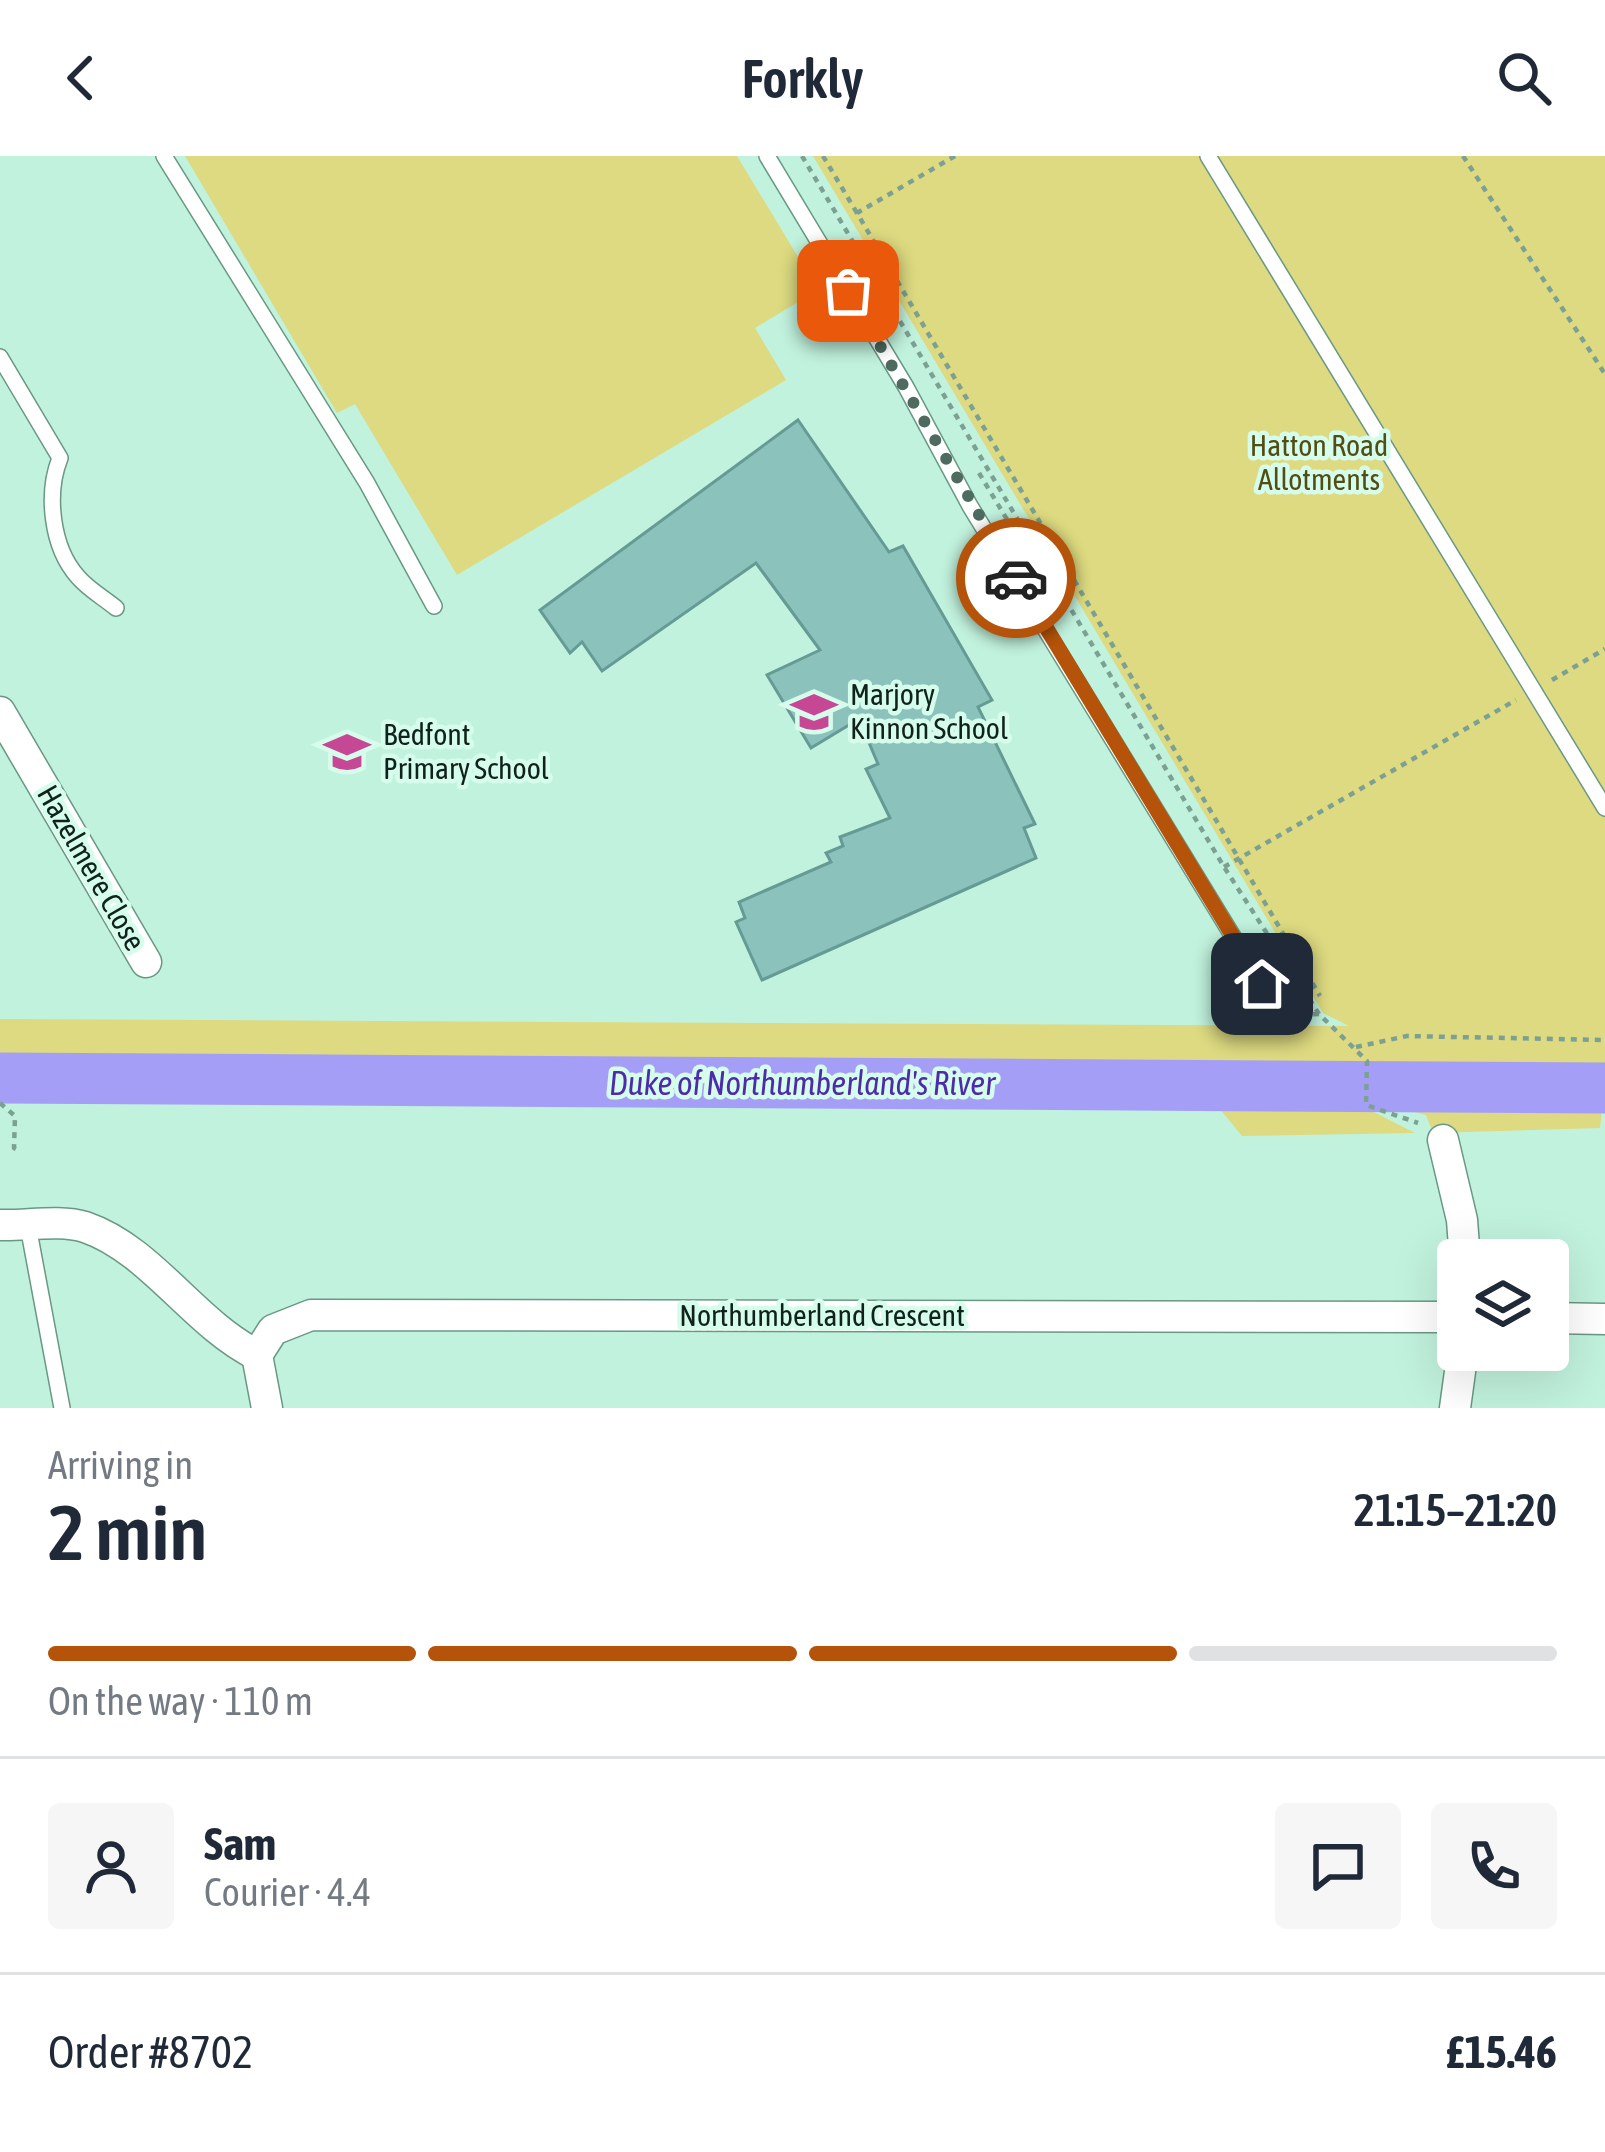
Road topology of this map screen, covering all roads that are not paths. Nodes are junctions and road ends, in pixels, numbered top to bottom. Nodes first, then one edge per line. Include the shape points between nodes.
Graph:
1 (164, 156) edge
2 (767, 156) edge
3 (1208, 156) edge
4 (0, 357) edge
5 (434, 606) dead end
6 (116, 608) dead end
7 (0, 712) edge
8 (1605, 808) edge
9 (146, 962) dead end
10 (1262, 984) dead end
11 (1443, 1140) road end
12 (14, 1226) edge
13 (1463, 1239) edge
14 (1437, 1317) edge
15 (1569, 1318) edge
16 (1605, 1319) edge
17 (257, 1355) junction
18 (1460, 1371) edge
19 (62, 1408) edge
20 (267, 1408) edge
21 (1455, 1408) edge

1 - 5 lane
2 - 10 lane
3 - 8 lane
4 - 6 lane via 60,458 49,487 52,512 76,575
7 - 9 street, Hazelmere Close
11 - 13 street
12 - 17 street via 79,1225 117,1240 208,1326
12 - 19 lane
14 - 17 street, Northumberland Crescent via 311,1315 273,1330
15 - 16 street
17 - 20 street
18 - 21 street

